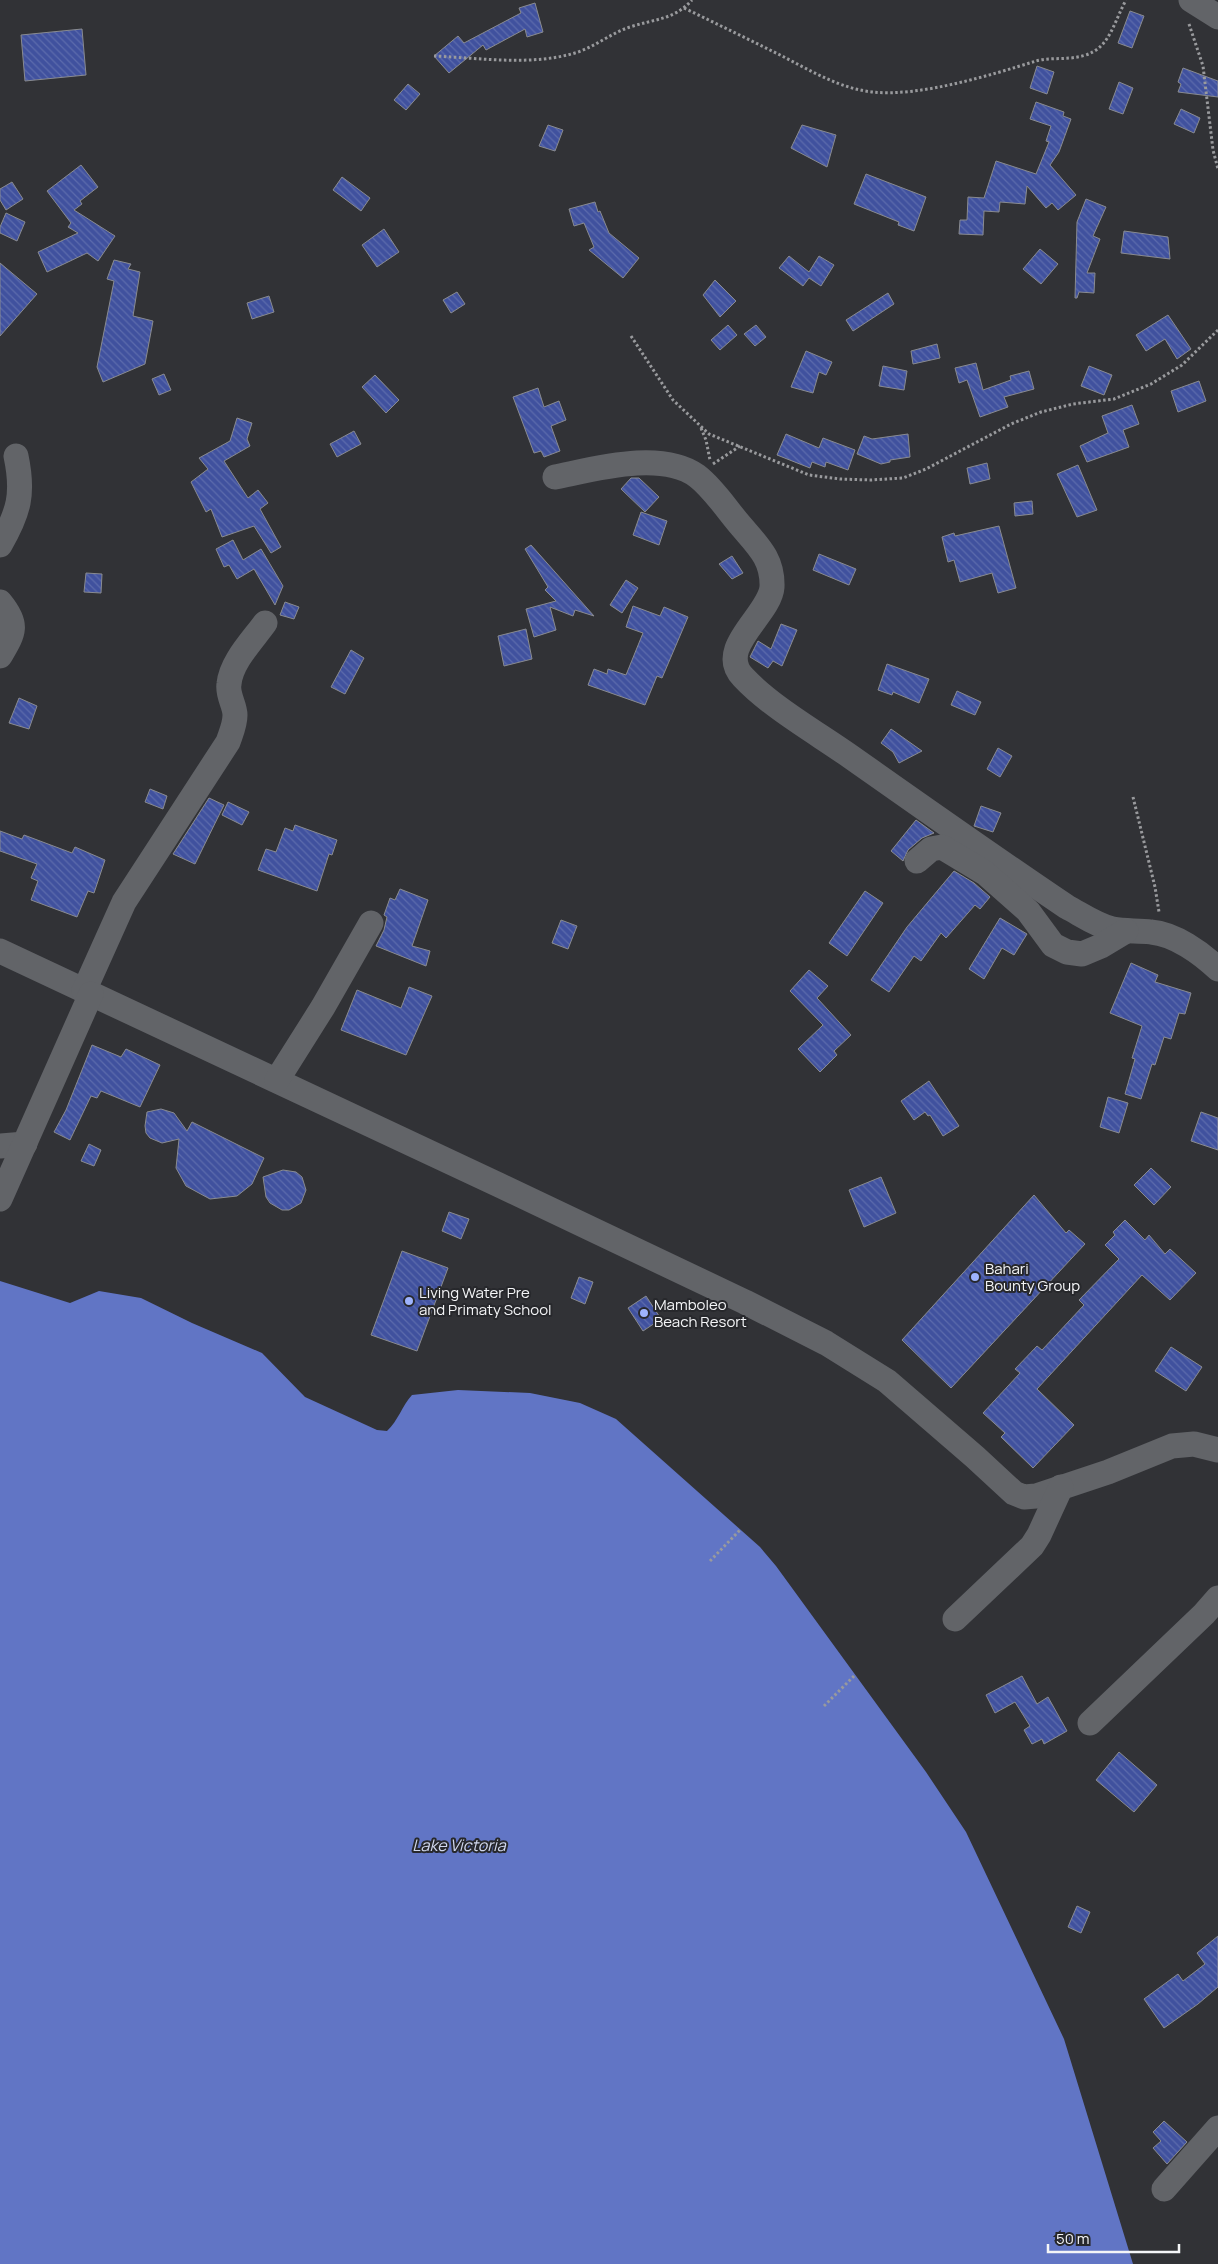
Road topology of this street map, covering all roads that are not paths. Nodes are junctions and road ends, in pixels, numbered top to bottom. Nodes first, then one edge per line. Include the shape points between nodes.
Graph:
1 (1188, 8) edge
2 (1218, 17) edge
3 (16, 456) dead end
4 (555, 477) dead end
5 (0, 545) edge
6 (0, 602) edge
7 (265, 623) dead end
8 (0, 656) edge
9 (917, 861) dead end
10 (371, 924) dead end
11 (1126, 931) junction
12 (0, 950) edge
13 (1218, 969) edge
14 (88, 993) junction
15 (277, 1080) junction
16 (25, 1144) junction
17 (0, 1146) edge
18 (0, 1199) edge
19 (1218, 1450) edge
20 (1061, 1487) junction
21 (1218, 1598) edge
22 (955, 1619) dead end
23 (1090, 1723) dead end
24 (1218, 2128) edge
25 (1164, 2189) dead end

1 - 2 street
3 - 5 street via 20,501
4 - 11 street via 606,467 652,464 680,468 698,477 763,552 772,570 772,590 736,651 736,665 741,676 786,712 1060,902 1096,923
6 - 8 street via 13,625 12,636
7 - 14 street via 235,666 228,684 235,714 228,742 124,902
9 - 11 street via 931,849 942,847 985,873 1028,911 1053,945 1067,952 1082,954
10 - 15 street via 324,1007
11 - 13 street via 1156,933 1194,950
12 - 14 street
14 - 15 street
14 - 16 street
15 - 20 street via 826,1343 887,1381 1014,1493 1024,1497 1036,1496
16 - 17 street
16 - 18 street
19 - 20 street via 1194,1444 1172,1446
20 - 22 street via 1032,1546
21 - 23 street
24 - 25 street

